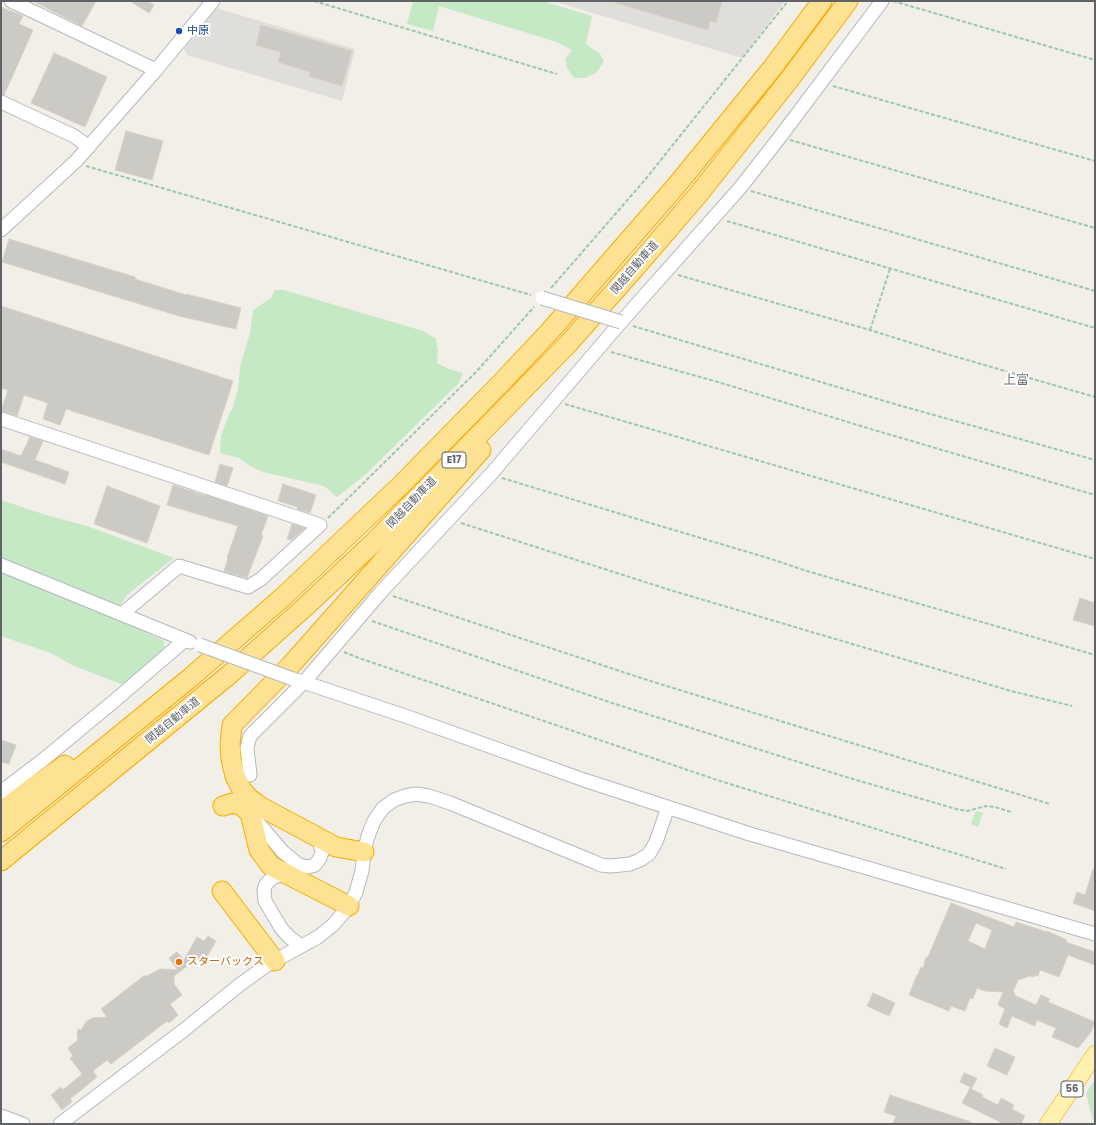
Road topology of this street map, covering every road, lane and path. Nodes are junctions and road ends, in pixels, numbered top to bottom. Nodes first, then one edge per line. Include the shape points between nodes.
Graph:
1 (12, 1) edge
2 (214, 1) edge
3 (314, 1) edge
4 (788, 1) edge
5 (822, 1) edge
6 (848, 1) edge
7 (882, 1) edge
8 (893, 1) edge
9 (1095, 60) edge
10 (156, 70) junction
11 (557, 74) dead end
12 (822, 82) junction
13 (1, 102) edge
14 (780, 137) junction
15 (89, 146) junction
16 (76, 161) junction
17 (1095, 161) edge
18 (740, 188) junction
19 (714, 217) junction
20 (1095, 228) edge
21 (1, 230) edge
22 (890, 269) junction
23 (666, 272) junction
24 (1095, 291) edge
25 (542, 298) junction
26 (621, 322) junction
27 (1095, 328) edge
28 (870, 330) junction
29 (568, 344) junction
30 (599, 348) junction
31 (1095, 397) edge
32 (554, 401) junction
33 (1, 419) edge
34 (1095, 460) edge
35 (491, 474) junction
36 (1095, 495) edge
37 (448, 519) junction
38 (320, 526) junction
39 (1095, 559) edge
40 (1, 566) edge
41 (381, 592) junction
42 (122, 614) junction
43 (360, 616) junction
44 (185, 640) junction
45 (334, 647) junction
46 (1095, 654) edge
47 (190, 678) junction
48 (299, 680) junction
49 (1072, 706) dead end
50 (250, 775) dead end
51 (1, 792) edge
52 (1050, 804) dead end
53 (223, 806) dead end
54 (668, 807) junction
55 (1, 811) edge
56 (1011, 812) dead end
57 (250, 813) junction
58 (1, 832) edge
59 (312, 835) junction
60 (364, 852) junction
61 (1, 861) edge
62 (1006, 869) dead end
63 (286, 873) junction
64 (222, 891) dead end
65 (349, 906) junction
66 (1095, 934) edge
67 (301, 946) junction
68 (275, 961) junction
69 (1095, 1054) edge
70 (1, 1116) edge
71 (23, 1124) edge
72 (60, 1124) edge
73 (1048, 1124) edge

1 - 10 street
2 - 10 street
3 - 11 path
4 - 25 path via 644,182
5 - 47 highway, 関越自動車道 / E17 via 773,67 676,186 507,378 379,506 283,597
6 - 29 highway, 関越自動車道 / E17 via 697,196
7 - 12 street
8 - 9 path
10 - 15 street
12 - 14 street
12 - 17 path
13 - 15 street via 74,136
14 - 18 street
14 - 20 path
15 - 16 street
16 - 21 street
16 - 25 path
18 - 19 street
18 - 24 path
19 - 22 path
19 - 23 street
22 - 27 path
22 - 28 path
23 - 26 street
23 - 28 path
25 - 26 street, bridge
25 - 38 path via 477,371
26 - 30 street
26 - 34 path via 898,405
28 - 31 path
29 - 59 highway via 472,461 290,666 232,725 231,759 242,790 261,807
29 - 61 highway, 関越自動車道 / E17 via 372,544 306,606 230,674
30 - 32 street
30 - 36 path
32 - 35 street
32 - 39 path
33 - 38 street
35 - 37 street
35 - 46 path via 808,571
37 - 41 street
37 - 49 path via 670,590 1011,691
38 - 42 street via 261,579 248,587 179,566
40 - 42 street
41 - 43 street
41 - 52 path via 637,676
42 - 44 street
43 - 45 street
43 - 56 path via 605,700 846,777 956,809 967,811 994,806
44 - 48 street, bridge
44 - 51 street via 43,760
45 - 48 street
45 - 62 path via 359,658 717,780
47 - 55 highway
47 - 58 highway, 関越自動車道 / E17
48 - 50 street via 250,736 247,748
48 - 54 street
53 - 57 highway via 232,803 242,806
54 - 60 street via 653,848 649,854 630,864 601,865 450,803 416,794 399,797 383,808 374,821
54 - 66 street via 750,834
57 - 59 street via 283,852 299,865 315,865 320,858 320,844
57 - 63 highway via 259,850 271,866
59 - 60 highway via 336,847
60 - 65 street via 360,882
63 - 65 highway
63 - 67 street via 272,878 266,884 265,901 281,928
64 - 68 highway
65 - 67 street via 333,925
67 - 68 street
68 - 72 street via 238,986
69 - 73 main road, 56
70 - 71 street

